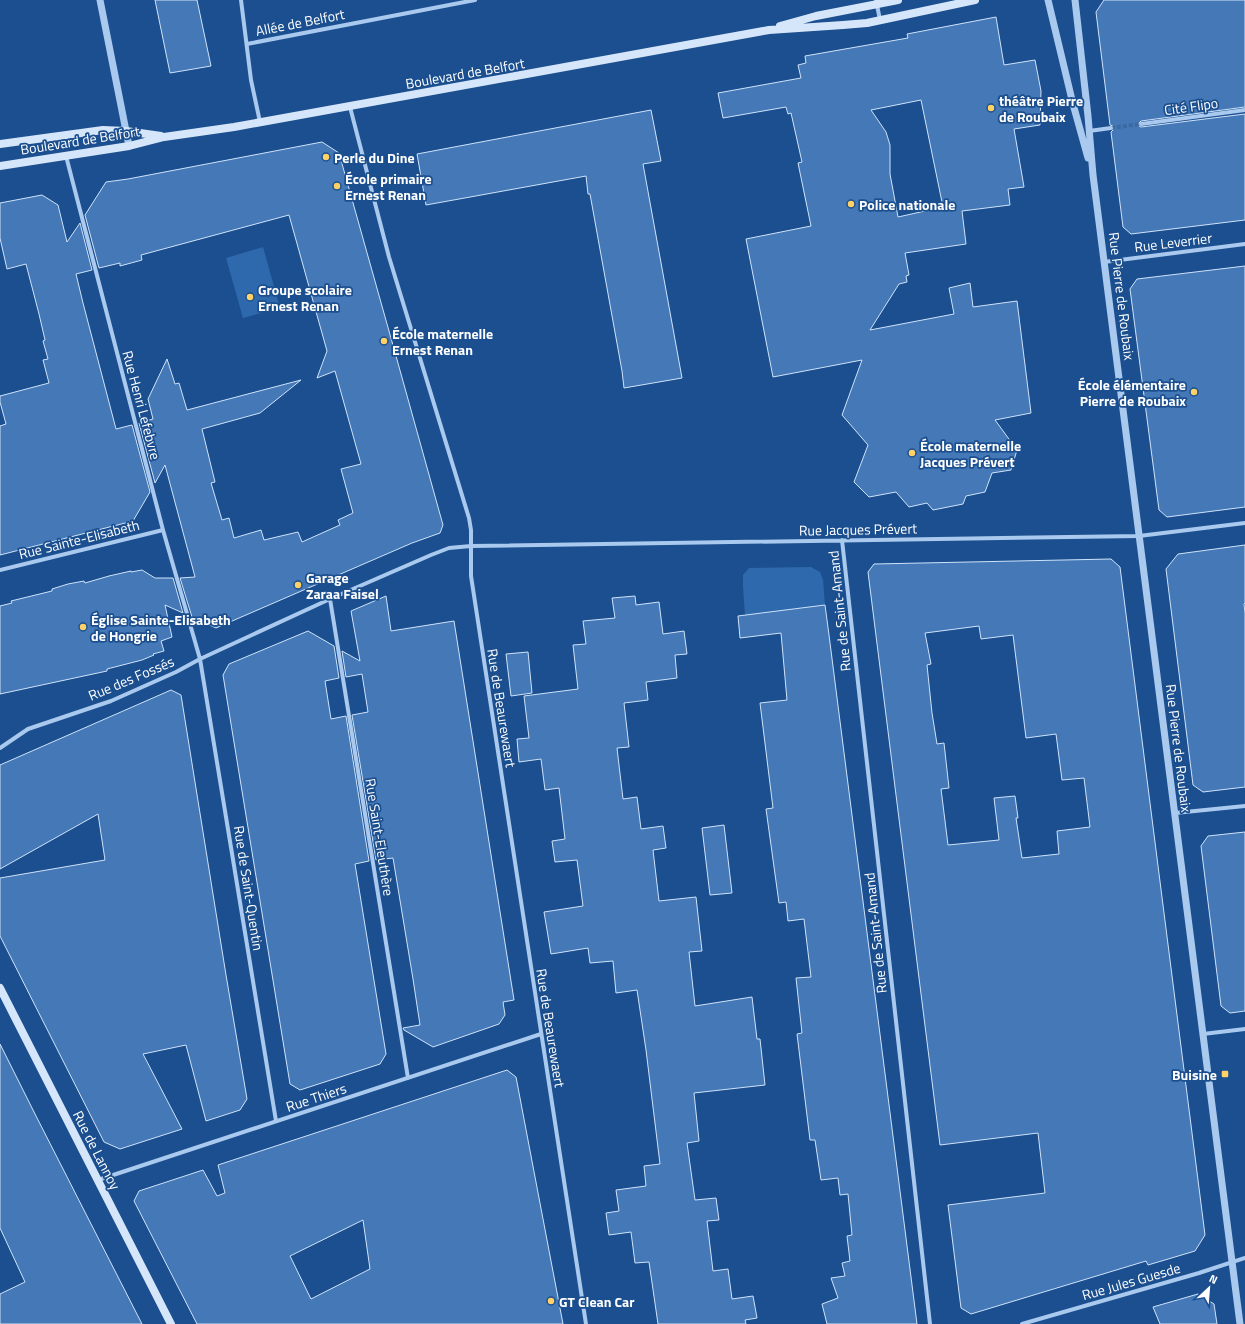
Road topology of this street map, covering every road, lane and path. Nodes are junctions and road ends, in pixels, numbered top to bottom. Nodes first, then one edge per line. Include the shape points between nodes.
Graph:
1 (100, 0) edge
2 (241, 0) edge
3 (475, 0) edge
4 (898, 0) edge
5 (975, 0) edge
6 (1048, 0) edge
7 (1076, 0) edge
8 (876, 2) edge
9 (880, 20) junction
10 (769, 30) junction
11 (247, 44) junction
12 (350, 107) junction
13 (1245, 110) edge
14 (260, 123) junction
15 (1141, 124) tunnel mouth
16 (1111, 128) tunnel mouth
17 (126, 131) junction
18 (1090, 131) junction
19 (164, 137) junction
20 (0, 144) edge
21 (129, 146) junction
22 (66, 156) junction
23 (0, 166) edge
24 (1093, 175) junction
25 (1245, 244) edge
26 (1104, 262) junction
27 (1245, 523) edge
28 (163, 530) junction
29 (1139, 536) junction
30 (842, 540) junction
31 (471, 546) junction
32 (0, 570) edge
33 (330, 599) junction
34 (200, 659) junction
35 (0, 748) edge
36 (1245, 806) edge
37 (1175, 813) junction
38 (0, 988) edge
39 (1245, 1028) edge
40 (541, 1034) junction
41 (1203, 1034) junction
42 (408, 1078) junction
43 (276, 1121) junction
44 (98, 1180) junction
45 (1245, 1258) edge
46 (1232, 1262) junction
47 (171, 1324) edge
48 (586, 1324) edge
49 (930, 1324) edge
50 (1022, 1324) edge
51 (1240, 1324) edge

1 - 17 street
2 - 11 street
3 - 11 street, Allée de Belfort
4 - 8 main road, Boulevard de Belfort
5 - 9 main road, Boulevard de Belfort
6 - 24 street, Rue Pierre de Roubaix
7 - 18 street, Rue Pierre de Roubaix
8 - 9 street
8 - 10 main road, Boulevard de Belfort
9 - 10 main road, Boulevard de Belfort
10 - 12 main road, Boulevard de Belfort
11 - 14 street
12 - 14 main road, Boulevard de Belfort
12 - 31 street, Rue de Beaurewaert via 389,257 469,518
13 - 15 street, Cité Flipo
14 - 19 main road, Boulevard de Belfort
16 - 18 street
17 - 19 main road, Boulevard de Belfort
17 - 20 main road, Boulevard de Belfort via 103,130
17 - 21 street
18 - 24 street, Rue Pierre de Roubaix
19 - 21 main road, Boulevard de Belfort
21 - 22 main road, Boulevard de Belfort
22 - 23 main road, Boulevard de Belfort
22 - 28 street, Rue Henri Lefebvre
24 - 26 street, Rue Pierre de Roubaix
25 - 26 street, Rue Leverrier
26 - 29 street, Rue Pierre de Roubaix
27 - 29 street, Rue Jacques Prévert
28 - 32 street, Rue Sainte-Elisabeth
28 - 34 street, Rue Henri Lefebvre
29 - 30 street, Rue Jacques Prévert
29 - 37 street, Rue Pierre de Roubaix
30 - 31 street, Rue Jacques Prévert
30 - 49 street, Rue de Saint-Amand
31 - 33 street, Rue des Fossés via 449,548
31 - 40 street, Rue de Beaurewaert via 470,576
33 - 34 street, Rue des Fossés
33 - 42 street, Rue Saint-Eleuthère
34 - 35 street, Rue des Fossés via 111,701 28,729
34 - 43 street, Rue de Saint-Quentin
36 - 37 street
37 - 41 street, Rue Pierre de Roubaix
38 - 44 main road, Rue de Lannoy
39 - 41 street
40 - 42 street, Rue Thiers
40 - 48 street, Rue de Beaurewaert
41 - 46 street, Rue Pierre de Roubaix
42 - 43 street, Rue Thiers
43 - 44 street, Rue Thiers
44 - 47 main road, Rue de Lannoy
45 - 46 street, Rue Jules Guesde
46 - 50 street, Rue Jules Guesde
46 - 51 street, Rue Pierre de Roubaix

